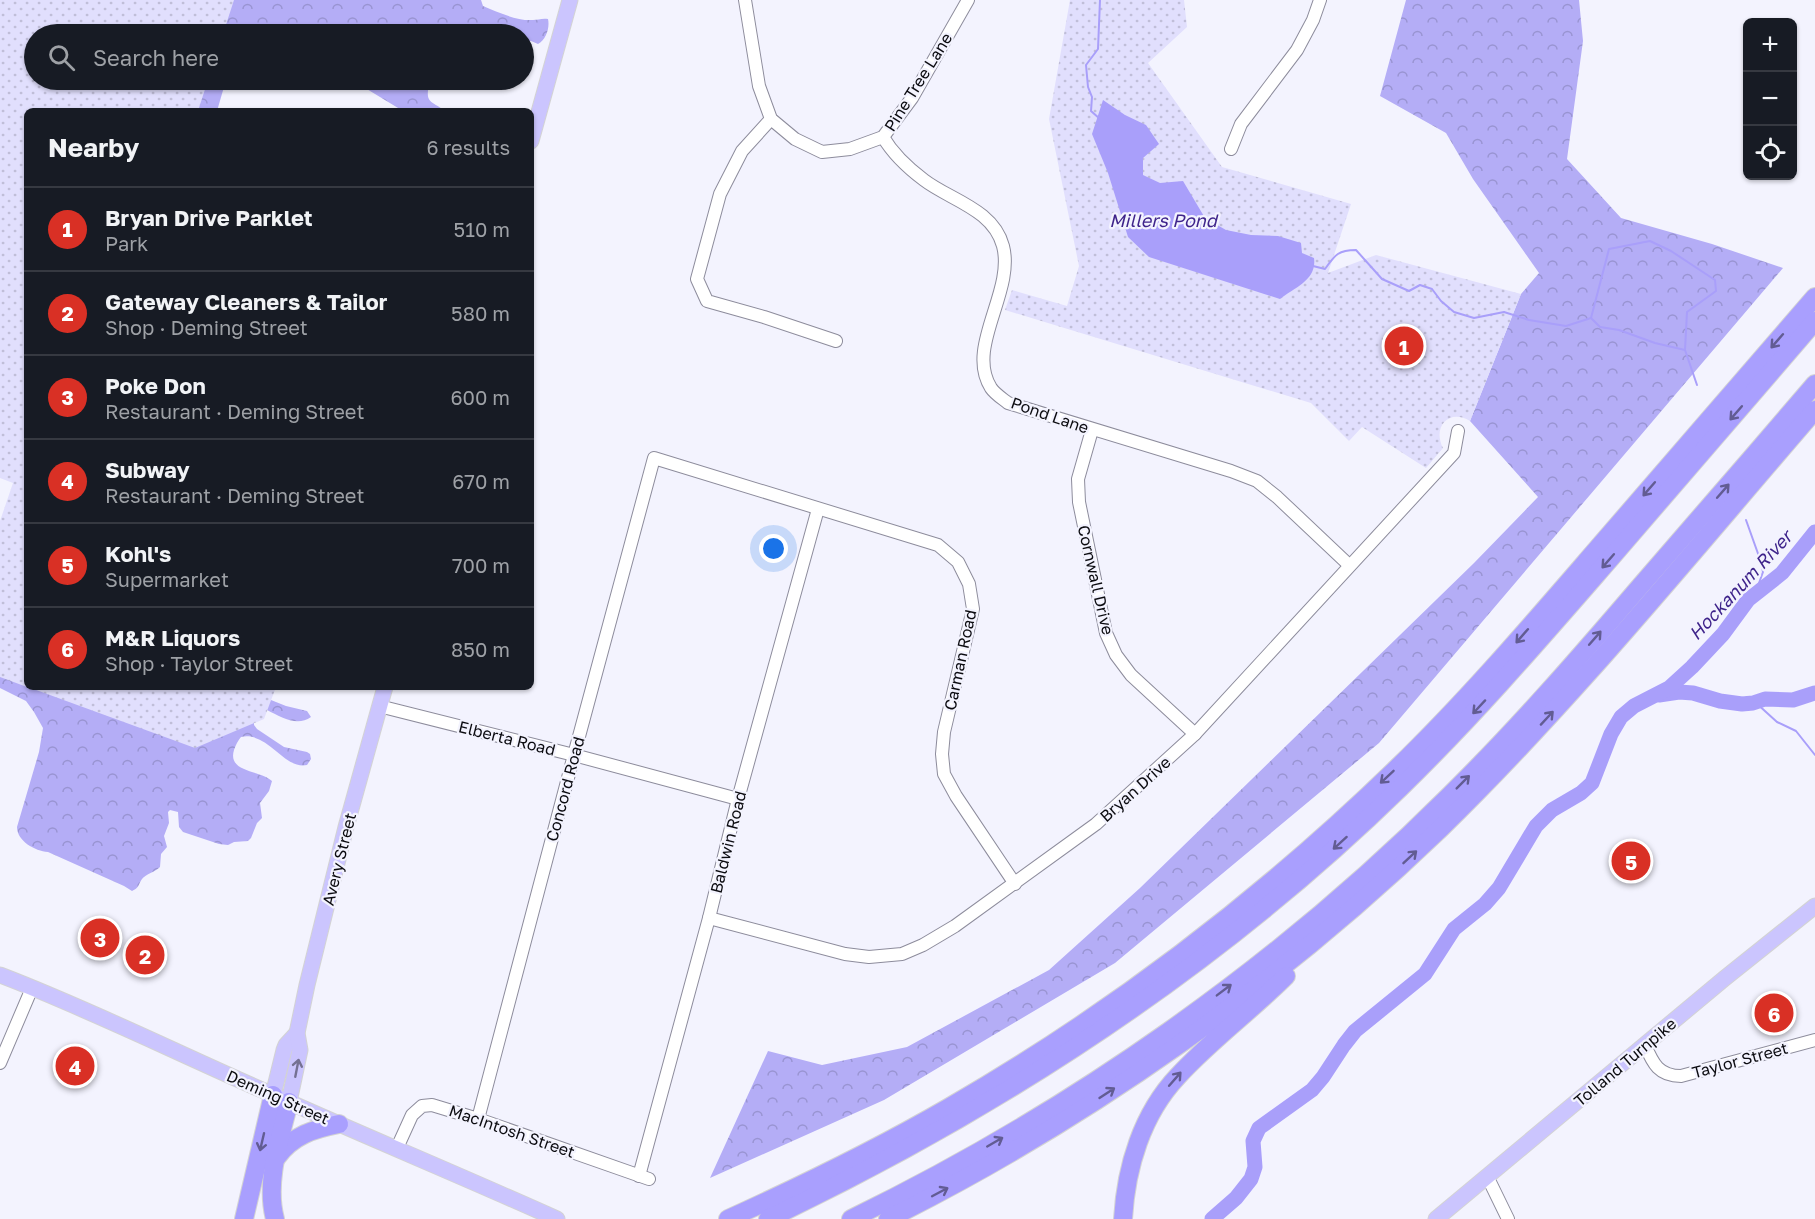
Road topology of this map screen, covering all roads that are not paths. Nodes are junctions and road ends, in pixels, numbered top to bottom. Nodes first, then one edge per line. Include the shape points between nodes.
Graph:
1 (570, 0) edge
2 (745, 0) edge
3 (969, 0) edge
4 (1320, 0) edge
5 (771, 119) junction
6 (534, 130) edge
7 (883, 137) junction
8 (1231, 149) dead end
9 (1815, 297) edge
10 (1815, 321) edge
11 (836, 341) dead end
12 (1815, 384) edge
13 (1815, 410) edge
14 (1092, 430) junction
15 (1458, 432) dead end
16 (654, 458) joint
17 (818, 509) junction
18 (1350, 565) junction
19 (384, 690) edge
20 (379, 706) junction
21 (1195, 734) junction
22 (574, 755) junction
23 (738, 799) junction
24 (1015, 884) junction
25 (1366, 896) junction
26 (1815, 906) edge
27 (709, 918) junction
28 (0, 975) edge
29 (32, 988) junction
30 (1815, 1040) edge
31 (1645, 1045) junction
32 (0, 1063) edge
33 (281, 1099) junction
34 (478, 1119) junction
35 (339, 1124) junction
36 (397, 1148) junction
37 (276, 1159) junction
38 (1488, 1176) junction
39 (644, 1178) joint
40 (1124, 1214) edge
41 (244, 1219) edge
42 (275, 1219) edge
43 (557, 1219) edge
44 (728, 1219) edge
45 (768, 1219) edge
46 (851, 1219) edge
47 (888, 1219) edge
48 (1436, 1219) edge
49 (1508, 1219) edge

1 - 6 main road
2 - 5 street via 759,86
3 - 7 street, Pine Tree Lane via 912,98
4 - 8 street via 1297,50 1242,124
5 - 7 street, Pine Tree Lane via 795,139 822,152 850,149
5 - 11 street via 742,151 720,194 697,279 707,301
7 - 14 street, Pond Lane via 892,152 925,181 979,212 1003,245 1005,267 1000,295 984,348 984,371 992,389 1008,403
9 -> 44 highway via 1472,691 1397,768 1289,867 1155,972 986,1085 871,1149
10 -> 45 highway via 1498,687 1400,788 1293,885 1188,969 1049,1066 921,1142
46 -> 12 highway via 962,1161 1121,1064 1254,968 1360,880 1450,796 1530,712
25 -> 13 highway via 1462,807 1550,715
14 - 18 street, Pond Lane via 1257,481
14 - 21 street, Cornwall Drive via 1078,479 1079,502 1106,633 1131,675
15 - 18 street, Bryan Drive via 1454,453
16 - 17 street, Carman Road
16 - 22 street, Concord Road
17 - 23 street, Baldwin Road
17 - 24 street, Carman Road via 938,545 958,562 969,584 973,609 944,732 944,774
18 - 21 street, Bryan Drive
19 - 20 main road, Avery Street
20 - 22 street, Elberta Road
20 - 33 main road, Avery Street via 307,985 297,1033 300,1050
21 - 24 street, Bryan Drive via 1096,824
22 - 23 street, Elberta Road
22 - 34 street, Concord Road
23 - 27 street, Baldwin Road
24 - 27 street, Bryan Drive via 954,926 902,954 845,954
40 -> 25 highway via 1126,1184 1135,1151 1165,1091
47 -> 25 highway via 1006,1155 1132,1077 1251,991
26 - 31 main road, Tolland Turnpike
27 - 39 street, Baldwin Road
28 - 29 main road, Deming Street
29 - 32 street
29 - 33 main road, Deming Street
30 - 31 street, Taylor Street via 1682,1076 1661,1071
31 - 38 main road, Tolland Turnpike
33 - 35 main road, Deming Street
33 - 37 highway
33 -> 41 highway
34 - 36 street, MacIntosh Street via 437,1106 422,1106 412,1115
34 - 39 street, MacIntosh Street
35 - 36 main road, Deming Street
35 - 37 highway via 300,1135
36 - 43 main road, Deming Street
37 - 42 highway via 272,1196
38 - 48 main road, Tolland Turnpike
38 - 49 street

